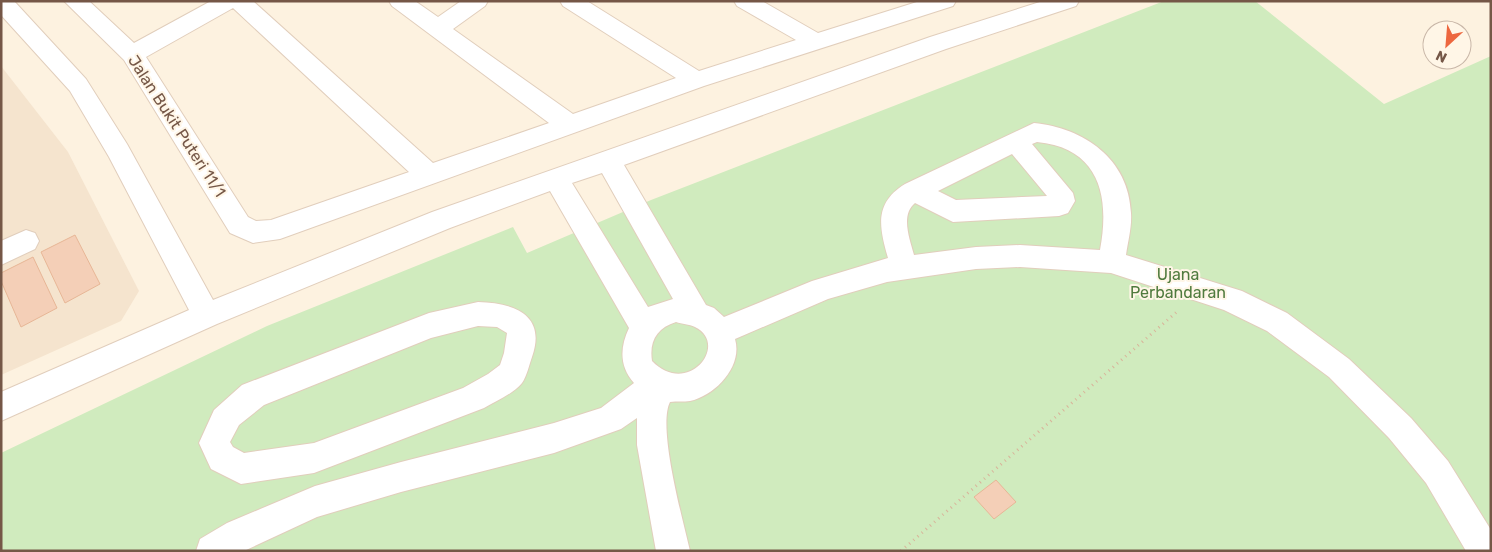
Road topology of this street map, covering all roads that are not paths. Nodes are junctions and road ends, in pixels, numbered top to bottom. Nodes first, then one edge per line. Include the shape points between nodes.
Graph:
1 (76, 1) edge
2 (229, 1) edge
3 (239, 1) edge
4 (400, 1) edge
5 (477, 1) edge
6 (571, 1) edge
7 (745, 1) edge
8 (945, 1) edge
9 (1068, 1) edge
10 (1, 2) edge
11 (912, 5) edge
12 (437, 28) junction
13 (818, 43) junction
14 (132, 54) junction
15 (696, 80) junction
16 (570, 125) junction
17 (1015, 141) junction
18 (609, 162) junction
19 (429, 175) junction
20 (557, 180) junction
21 (914, 191) junction
22 (26, 241) dead end
23 (1, 254) edge
24 (1111, 262) junction
25 (904, 268) junction
26 (694, 312) junction
27 (207, 315) junction
28 (644, 327) junction
29 (720, 332) junction
30 (660, 385) junction
31 (1, 407) edge
32 (314, 458) junction
33 (315, 502) junction
34 (212, 551) edge
35 (673, 551) edge
36 (1485, 551) edge

1 - 14 street, Jalan Bukit Puteri 11/1
2 - 14 street
3 - 19 street
4 - 12 street
5 - 12 street
6 - 15 street
7 - 13 street
8 - 11 street
9 - 18 street via 938,43
10 - 27 street via 78,85 118,151
11 - 13 street
12 - 16 street
13 - 15 street
14 - 19 street, Jalan Bukit Puteri 11/1 via 239,225 253,232 271,231
15 - 16 street
16 - 19 street
17 - 21 street
17 - 21 street via 1060,193 1062,200 1059,206 953,211
17 - 24 street via 1034,132 1050,132 1082,146 1098,160 1112,183 1118,212
18 - 20 street
18 - 26 street
20 - 27 street via 441,220
20 - 28 street
21 - 25 street via 900,200 894,218
22 - 23 street
24 - 25 street via 1020,256 976,258
24 - 36 street via 1232,300 1277,322 1339,368 1400,428 1437,472
25 - 29 street via 822,290
26 - 28 street via 676,310 658,316
26 - 29 street via 710,320
27 - 31 street
28 - 30 street via 637,342 636,358 643,372
29 - 30 street via 724,346 721,362 712,375 698,384 680,389
30 - 33 street via 601,422 554,438
30 - 35 street via 652,406 652,445
32 - 32 street via 473,398 499,384 512,373 519,353 522,335 517,324 501,314 478,314 429,326 253,395 220,424 214,443 222,458 241,469
32 - 33 street
33 - 34 street

